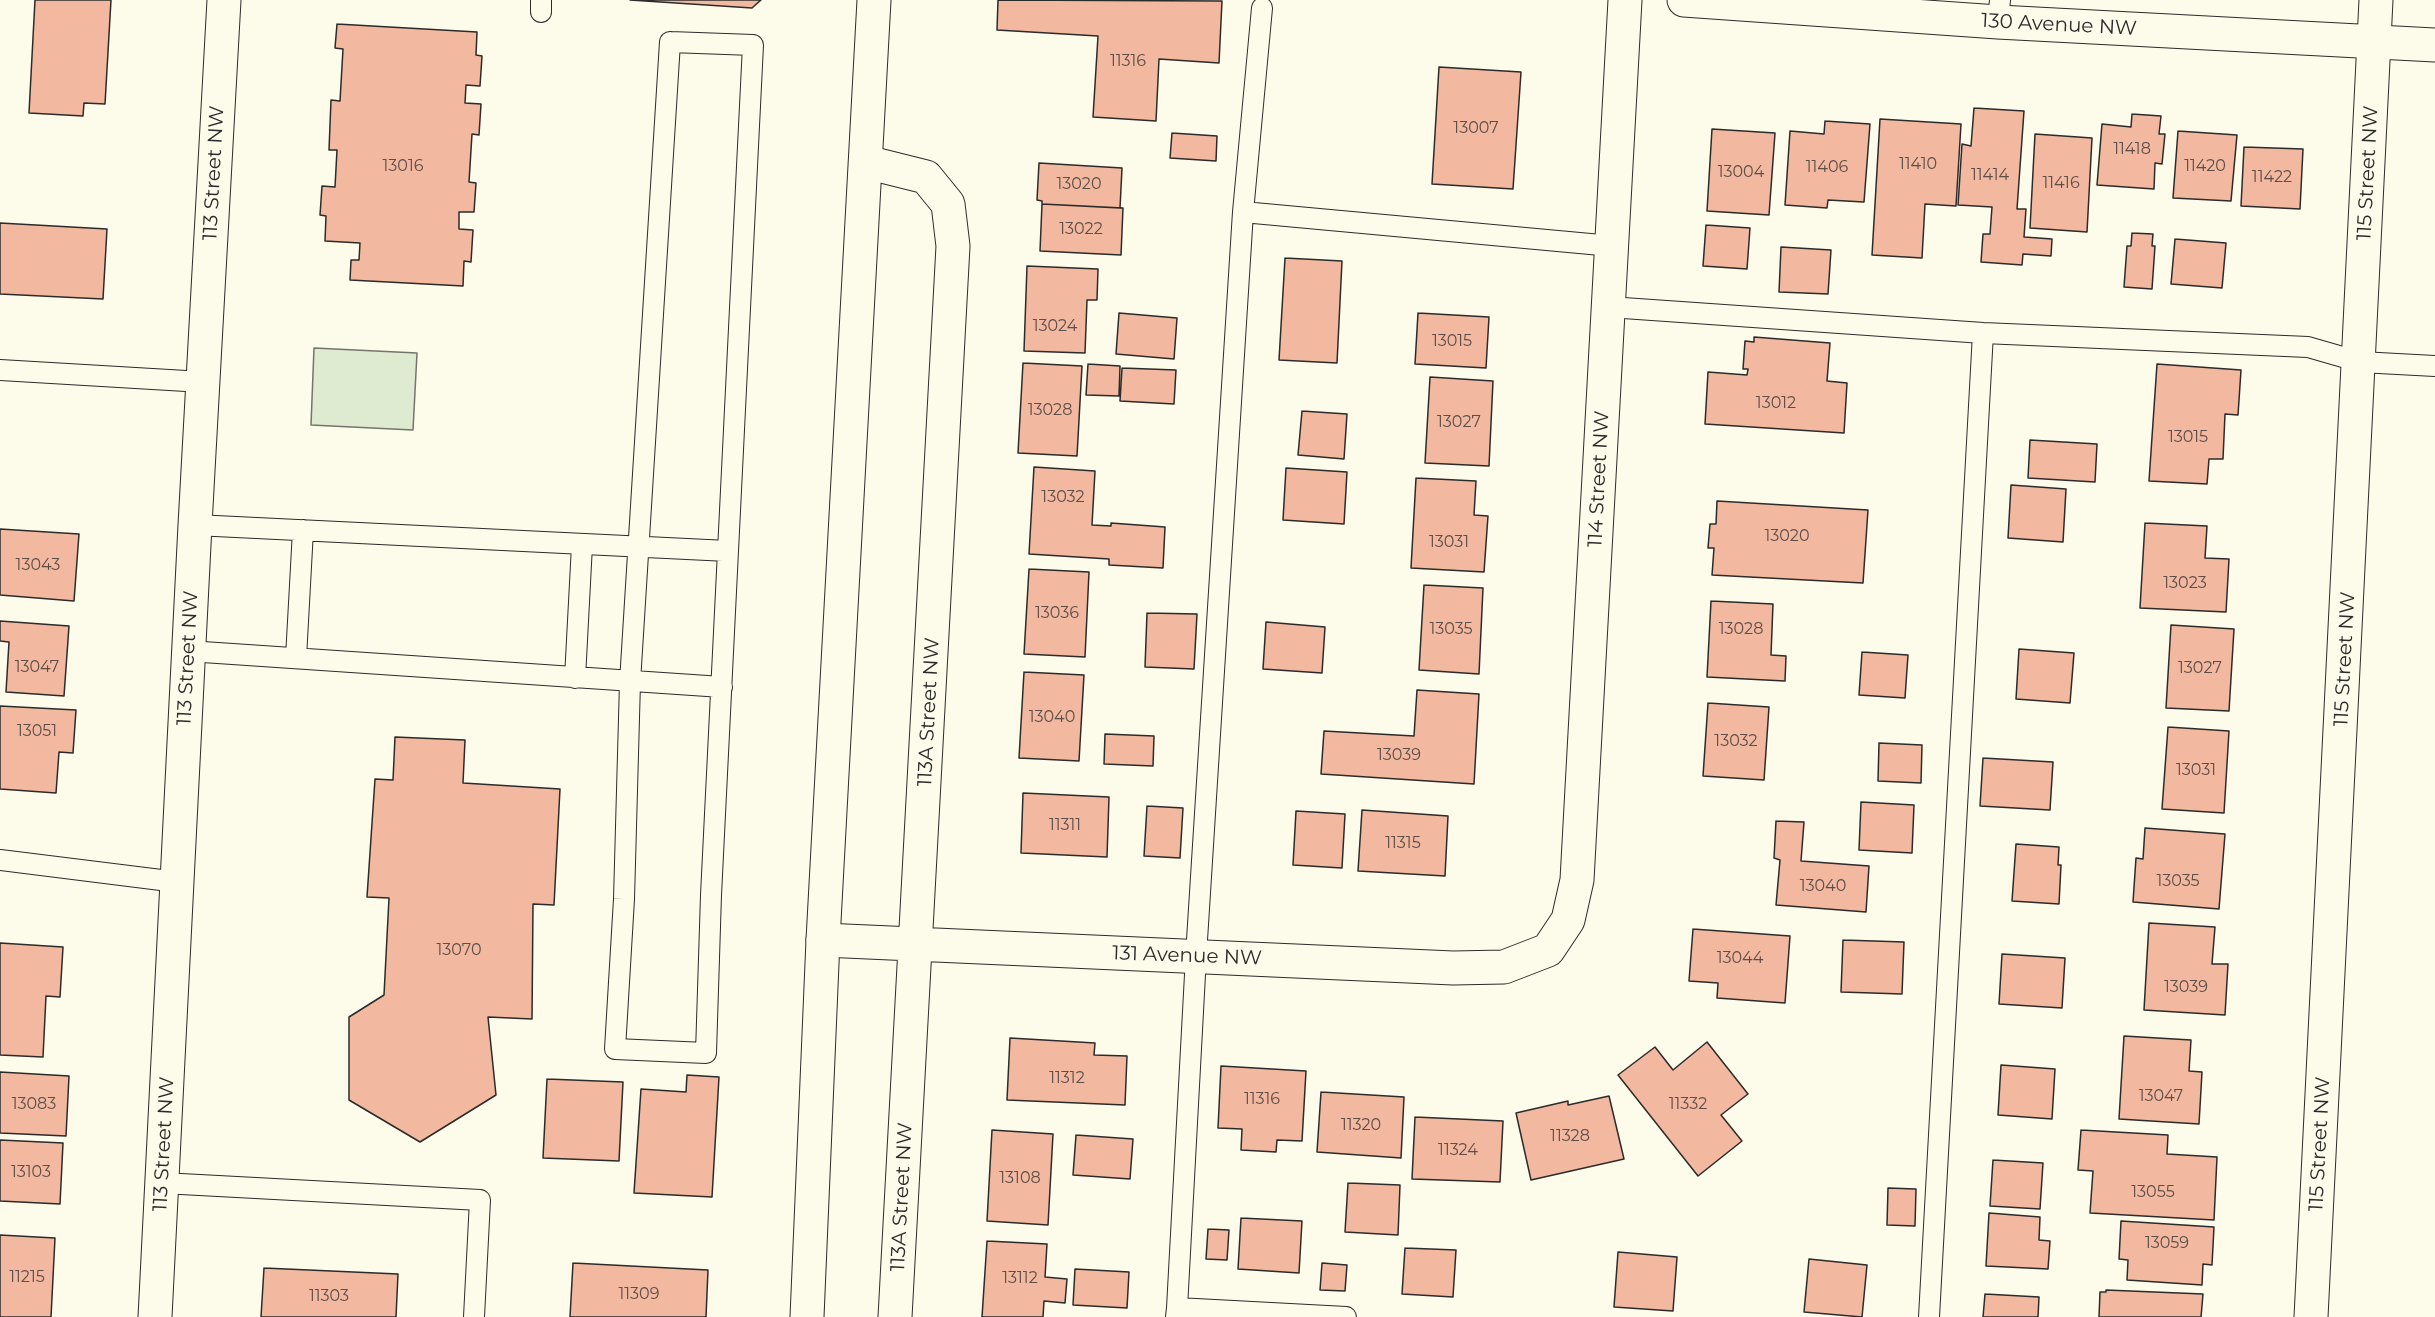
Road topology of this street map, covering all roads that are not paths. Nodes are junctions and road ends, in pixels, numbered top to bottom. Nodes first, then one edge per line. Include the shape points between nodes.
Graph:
1 (224, 0) edge
2 (874, 0) edge
3 (1625, 0) edge
4 (1684, 0) edge
5 (2376, 0) edge
6 (1262, 8) dead end
7 (1999, 11) edge
8 (2374, 42) junction
9 (2435, 45) edge
10 (866, 162) junction
11 (1243, 212) junction
12 (1612, 246) junction
13 (1609, 307) junction
14 (1983, 333) junction
15 (2360, 362) junction
16 (2435, 366) edge
17 (0, 370) edge
18 (203, 382) junction
19 (195, 525) junction
20 (303, 531) junction
21 (582, 545) junction
22 (638, 548) junction
23 (728, 551) junction
24 (188, 651) junction
25 (296, 658) junction
26 (575, 678) junction
27 (630, 682) junction
28 (722, 687) junction
29 (0, 860) edge
30 (177, 882) junction
31 (823, 940) junction
32 (916, 945) junction
33 (1548, 950) joint
34 (1196, 956) junction
35 (162, 1183) junction
36 (1177, 1312) edge
37 (155, 1317) edge
38 (474, 1317) edge
39 (807, 1317) edge
40 (896, 1317) edge
41 (1346, 1317) edge
42 (1929, 1317) edge
43 (2311, 1317) edge

1 - 18 street, 113 Street NW
2 - 10 street
3 - 12 street, 114 Street NW
4 - 7 street, 130 Avenue NW
5 - 8 street, 115 Street NW
6 - 11 lane
7 - 8 street, 130 Avenue NW
8 - 9 street, 130 Avenue NW
8 - 15 street, 115 Street NW
10 - 31 street
10 - 32 street, 113A Street NW via 926,177 948,204 953,246
11 - 12 lane
11 - 34 lane
12 - 13 street, 114 Street NW
13 - 14 lane
13 - 33 street, 114 Street NW via 1577,880 1568,920
14 - 15 lane via 2308,347
14 - 42 lane
15 - 16 lane
15 - 43 street, 115 Street NW
17 - 18 lane
18 - 19 street, 113 Street NW
19 - 20 lane
19 - 24 street, 113 Street NW
20 - 21 lane
20 - 25 lane
21 - 22 lane
21 - 26 lane
22 - 23 lane
22 - 23 lane via 670,42 753,45
22 - 27 lane
23 - 28 lane
24 - 25 lane
24 - 30 street, 113 Street NW
25 - 26 lane
26 - 27 lane
27 - 28 lane
27 - 28 lane via 615,1049 706,1053
29 - 30 lane
30 - 35 street, 113 Street NW
31 - 32 street, 131 Avenue NW
31 - 39 street
32 - 34 street, 131 Avenue NW
32 - 40 street, 113A Street NW
33 - 34 street, 131 Avenue NW via 1504,967 1463,968
34 - 36 lane
35 - 37 street, 113 Street NW
35 - 38 lane via 480,1200
36 - 41 lane

